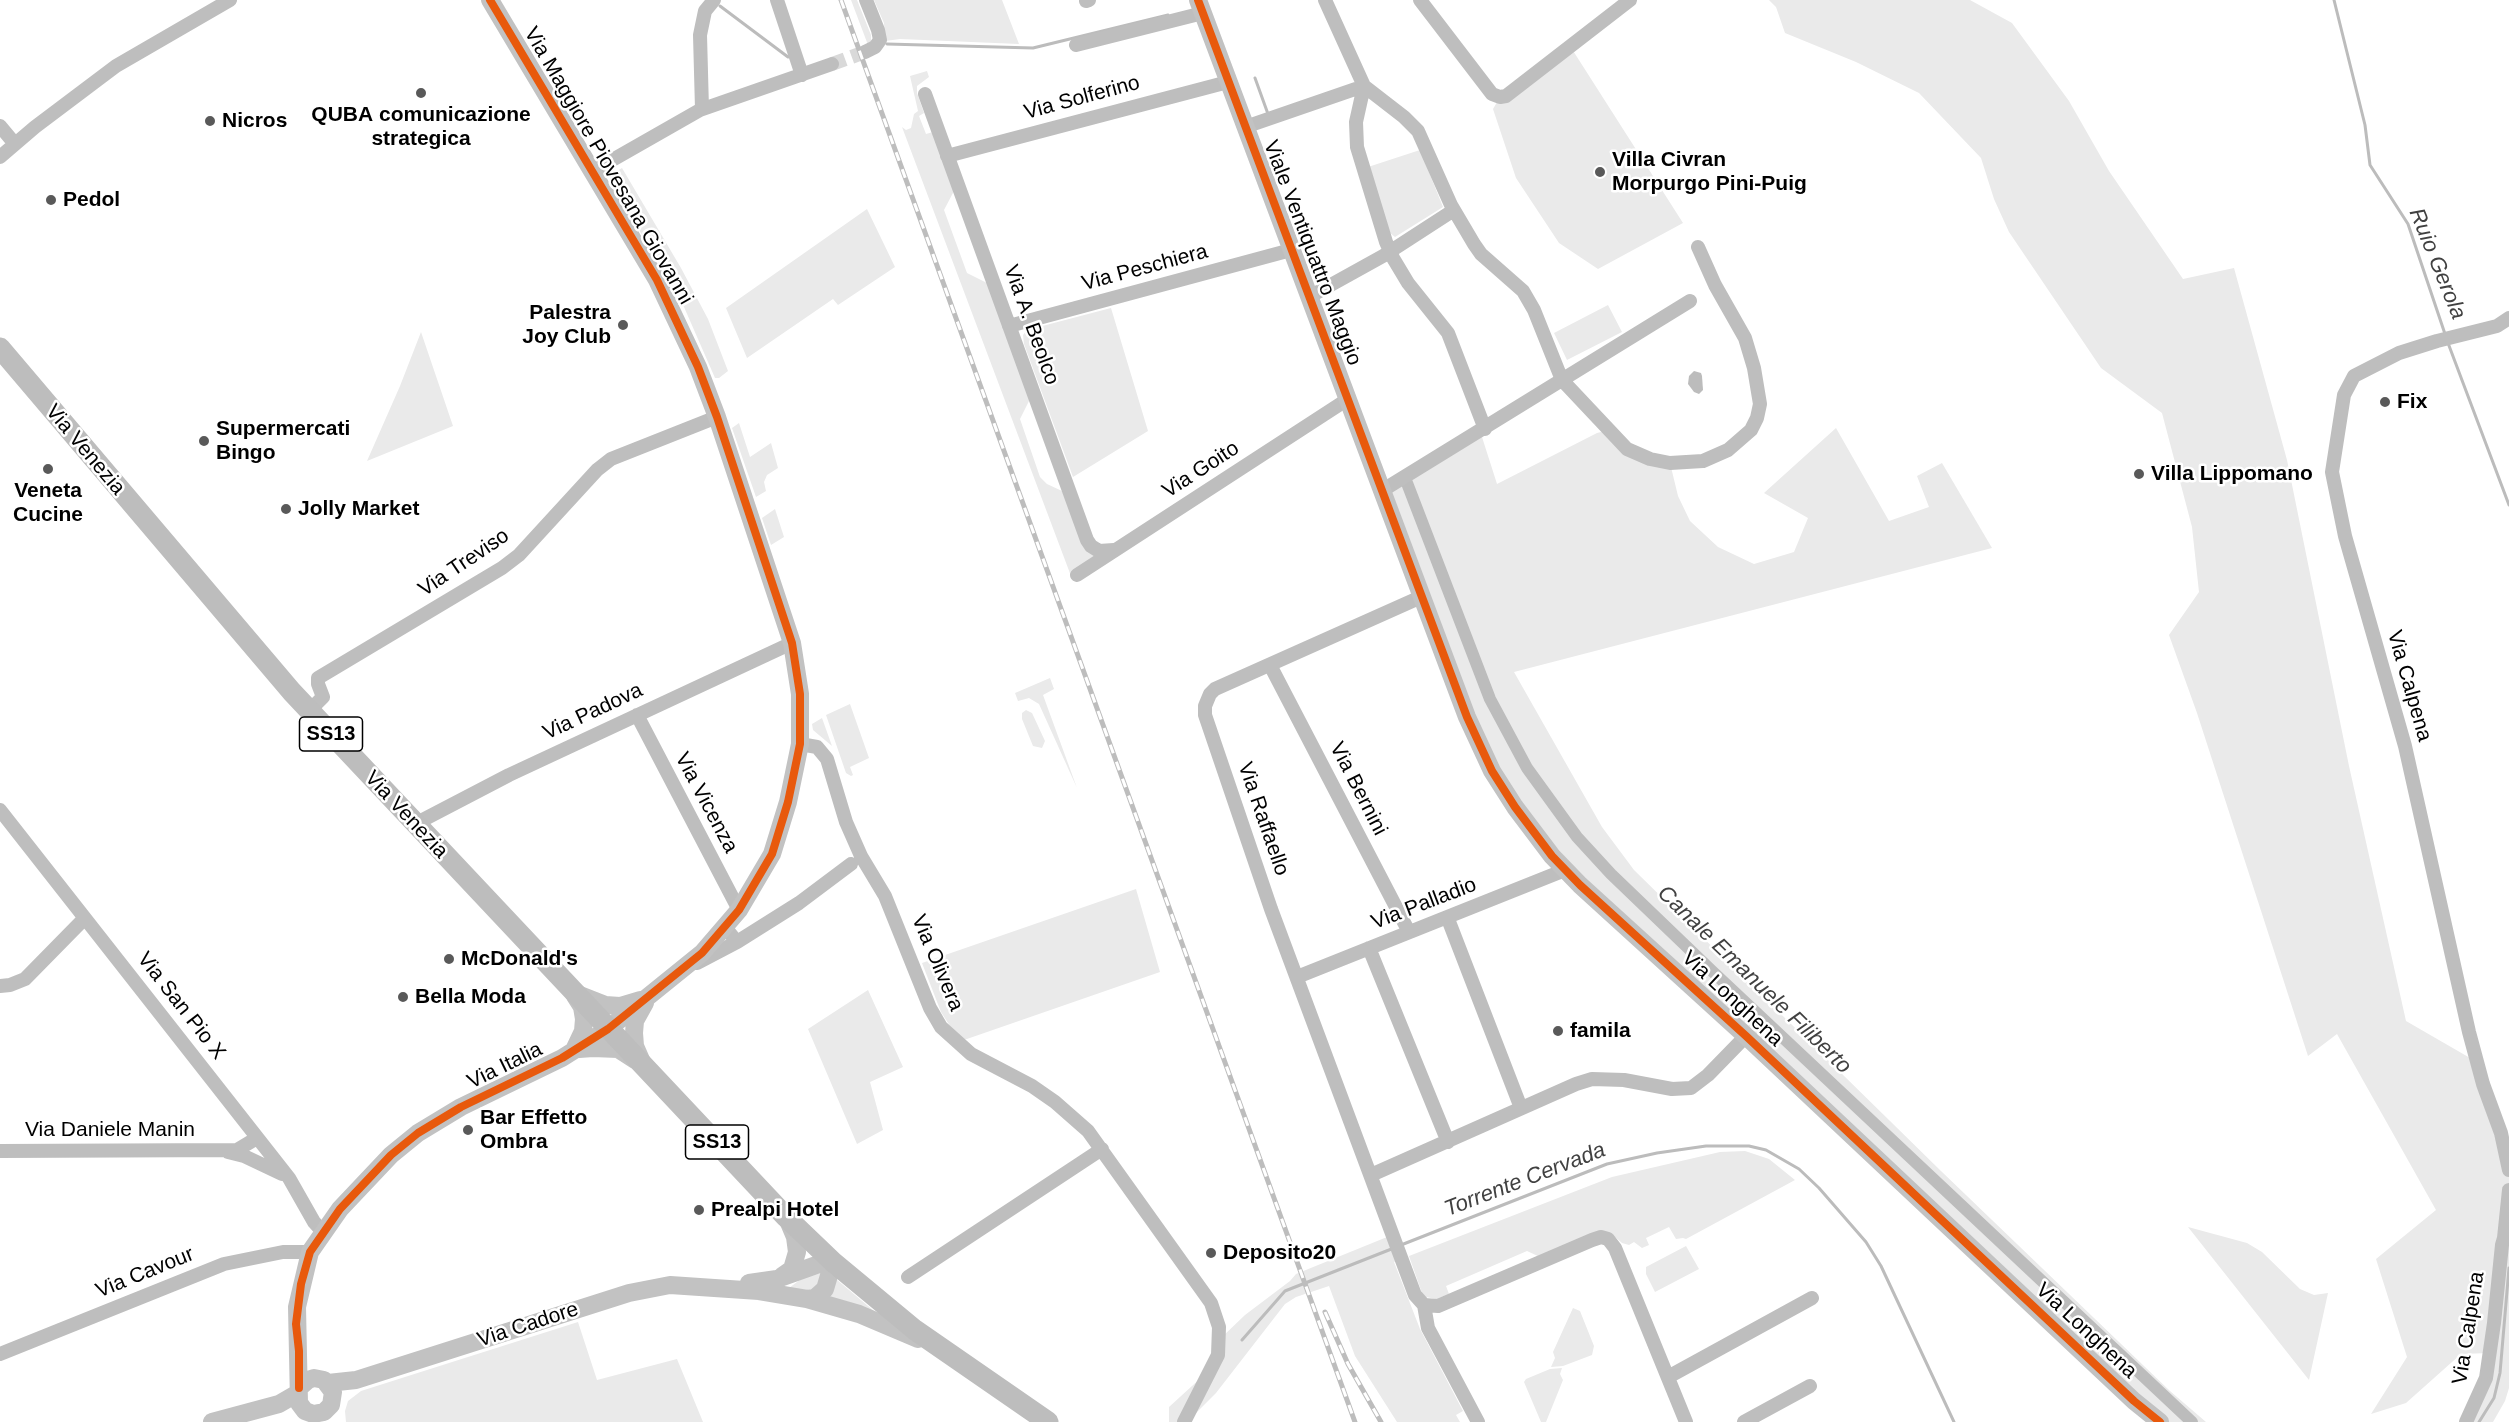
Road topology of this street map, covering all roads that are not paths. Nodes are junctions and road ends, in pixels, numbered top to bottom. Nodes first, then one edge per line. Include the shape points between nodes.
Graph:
1 (230, 0) edge
2 (490, 0) edge
3 (714, 0) edge
4 (777, 0) edge
5 (866, 0) edge
6 (1325, 0) edge
7 (1420, 0) edge
8 (1630, 0) edge
9 (1200, 6) edge
10 (1076, 45) dead end
11 (865, 52) tunnel mouth
12 (832, 64) tunnel mouth
13 (802, 75) junction
14 (1228, 82) junction
15 (1364, 86) junction
16 (925, 94) dead end
17 (702, 109) junction
18 (0, 126) edge
19 (1245, 127) junction
20 (15, 144) junction
21 (947, 156) junction
22 (0, 157) edge
23 (592, 171) junction
24 (1454, 210) junction
25 (1698, 247) dead end
26 (1292, 250) junction
27 (1390, 251) junction
28 (1309, 297) junction
29 (1690, 301) dead end
30 (2509, 318) edge
31 (1009, 326) junction
32 (0, 348) edge
33 (1562, 380) junction
34 (1348, 399) junction
35 (717, 417) junction
36 (1485, 429) junction
37 (1383, 490) junction
38 (1114, 550) junction
39 (1405, 553) joint
40 (1077, 575) dead end
41 (1421, 597) junction
42 (792, 643) junction
43 (1270, 665) junction
44 (309, 711) junction
45 (637, 715) junction
46 (800, 744) junction
47 (788, 802) joint
48 (0, 810) edge
49 (415, 824) junction
50 (851, 864) dead end
51 (1565, 870) junction
52 (738, 910) junction
53 (1448, 918) junction
54 (87, 920) junction
55 (725, 927) junction
56 (1409, 932) junction
57 (737, 942) junction
58 (1369, 948) junction
59 (683, 970) junction
60 (1297, 976) junction
61 (0, 986) edge
62 (574, 993) junction
63 (650, 996) junction
64 (609, 1029) junction
65 (1746, 1036) junction
66 (574, 1050) junction
67 (645, 1069) junction
68 (1521, 1108) junction
69 (257, 1138) junction
70 (1448, 1142) junction
71 (1102, 1149) junction
72 (266, 1150) junction
73 (0, 1151) edge
74 (220, 1151) junction
75 (244, 1156) junction
76 (2509, 1170) edge
77 (1371, 1175) junction
78 (289, 1178) junction
79 (2509, 1190) edge
80 (786, 1217) junction
81 (323, 1232) junction
82 (2506, 1237) edge
83 (310, 1252) junction
84 (833, 1262) junction
85 (908, 1277) dead end
86 (777, 1279) junction
87 (703, 1286) junction
88 (1812, 1298) dead end
89 (807, 1299) junction
90 (1424, 1305) junction
91 (939, 1348) junction
92 (299, 1351) junction
93 (0, 1354) edge
94 (1668, 1377) junction
95 (1810, 1386) dead end
96 (329, 1397) edge
97 (2134, 1401) junction
98 (307, 1405) edge
99 (212, 1422) edge
100 (1048, 1422) edge
101 (1184, 1422) edge
102 (1478, 1422) edge
103 (1686, 1422) edge
104 (1744, 1422) edge
105 (2151, 1422) edge
106 (2160, 1422) edge
107 (2466, 1422) edge

1 - 20 street via 116,66
2 - 23 street, Via Maggiore Piovesana Giovanni
3 - 17 street via 705,11 700,35
4 - 13 street
5 - 11 street via 880,40
6 - 15 street
7 - 8 street via 1492,94 1500,97
9 - 10 street
9 - 14 street, Viale Ventiquattro Maggio
12 - 13 street
13 - 17 street
14 - 19 street, Viale Ventiquattro Maggio
14 - 21 street, Via Solferino
15 - 19 street
15 - 24 street via 1418,131
15 - 27 street via 1356,122 1357,147
16 - 21 street, Via A. Beolco
17 - 23 street
18 - 20 street
19 - 26 street, Viale Ventiquattro Maggio
20 - 22 street
21 - 31 street, Via A. Beolco
23 - 35 street, Via Maggiore Piovesana Giovanni via 657,280
24 - 27 street
24 - 33 street via 1481,254 1523,291
25 - 33 street via 1745,338 1754,368 1760,404 1751,430 1741,440 1703,461 1670,463 1650,459 1628,449
26 - 28 street, Viale Ventiquattro Maggio
26 - 31 street, Via Peschiera
27 - 28 street
27 - 36 street via 1408,283 1448,333
28 - 34 street, Viale Ventiquattro Maggio
29 - 33 street
30 - 76 street, Via Calpena via 2497,326 2399,354 2354,376 2344,395 2332,472 2345,536 2405,746 2469,1032
31 - 38 street, Via A. Beolco via 1087,540 1100,551
32 - 44 main road, Via Venezia / SS13
33 - 36 street
34 - 37 street, Viale Ventiquattro Maggio
34 - 38 street, Via Goito
35 - 42 street, Via Maggiore Piovesana Giovanni
35 - 44 street, Via Treviso via 611,459 502,568 318,678 323,697
36 - 37 street
37 - 39 street, Viale Ventiquattro Maggio
38 - 40 street, Via Goito
39 - 41 street, Via Longhena
41 - 43 street, Via Raffaello
41 - 51 street, Via Longhena via 1481,750 1515,807
42 - 45 street, Via Padova
42 - 46 street, Via Maggiore Piovesana Giovanni via 800,694
43 - 56 street, Via Bernini
43 - 60 street, Via Raffaello via 1215,689 1205,706 1205,715
44 - 49 main road, Via Venezia / SS13
45 - 49 street, Via Padova
45 - 52 street, Via Vicenza
46 - 47 street, Via Maggiore Piovesana Giovanni
46 - 71 street, Via Olivera via 817,747 827,759 846,822 885,896 941,1027 971,1054 1055,1102
47 - 52 street, Via Italia via 772,854
48 - 54 street, Via San Pio X
49 - 62 main road, Via Venezia / SS13
50 - 57 street
51 - 53 street, Via Palladio
51 - 65 street, Via Longhena
52 - 55 street, Via Italia
53 - 56 street, Via Palladio
53 - 68 street
54 - 61 street via 25,979
54 - 69 street, Via San Pio X
55 - 57 street
55 - 59 street, Via Italia
56 - 58 street, Via Palladio
57 - 59 street
58 - 60 street, Via Palladio
58 - 70 street
59 - 63 street, Via Italia
60 - 77 street, Via Raffaello
62 - 63 street, Via Italia via 605,1005 620,1006
62 - 64 main road, Via Venezia / SS13
62 - 66 street, Via Italia via 584,1019
63 - 64 street, Via Italia
63 - 67 street, Via Italia via 639,1012 634,1033
64 - 66 street, Via Italia
64 - 67 main road, Via Venezia / SS13
65 - 68 street via 1691,1088 1592,1079
65 - 97 street, Via Longhena
66 - 67 street, Via Italia via 618,1049
66 - 81 street, Via Italia via 418,1133 352,1194
67 - 80 main road, Via Venezia / SS13
68 - 70 street
69 - 72 street, Via San Pio X
69 - 74 street, Via Daniele Manin via 237,1150
70 - 77 street
71 - 85 street
71 - 101 street, Via Olivera via 1218,1319 1218,1355
72 - 75 street via 261,1156
72 - 78 street, Via San Pio X
73 - 74 street, Via Daniele Manin
74 - 75 street, Via Daniele Manin
75 - 78 street, Via Daniele Manin
77 - 90 street, Via Raffaello via 1415,1295
78 - 81 street, Via San Pio X
79 - 82 street, Via Calpena
80 - 84 main road, Via Venezia / SS13
80 - 86 street via 795,1237 796,1258 792,1269
81 - 83 street, Via Italia
82 - 107 street, Via Calpena via 2486,1378
83 - 92 street, Via Italia via 297,1307
83 - 93 street, Via Cavour via 283,1252 224,1264
84 - 86 street
84 - 89 street via 825,1288 815,1298
84 - 91 main road, SS13
86 - 87 street
87 - 89 street
87 - 96 street, Via Cadore via 670,1286 629,1293 356,1380
88 - 94 street
89 - 91 street via 859,1314
90 - 94 street via 1438,1306 1604,1238 1616,1248
90 - 102 street, Via Raffaello via 1428,1328
91 - 100 main road, SS13
92 - 96 street
92 - 98 street, Via Italia
94 - 103 street
95 - 104 street
96 - 98 street, Via Cadore via 324,1412
96 - 98 street, Via Cadore via 308,1380
97 - 105 street, Via Longhena
97 - 106 street, Via Longhena
98 - 99 street via 279,1404

